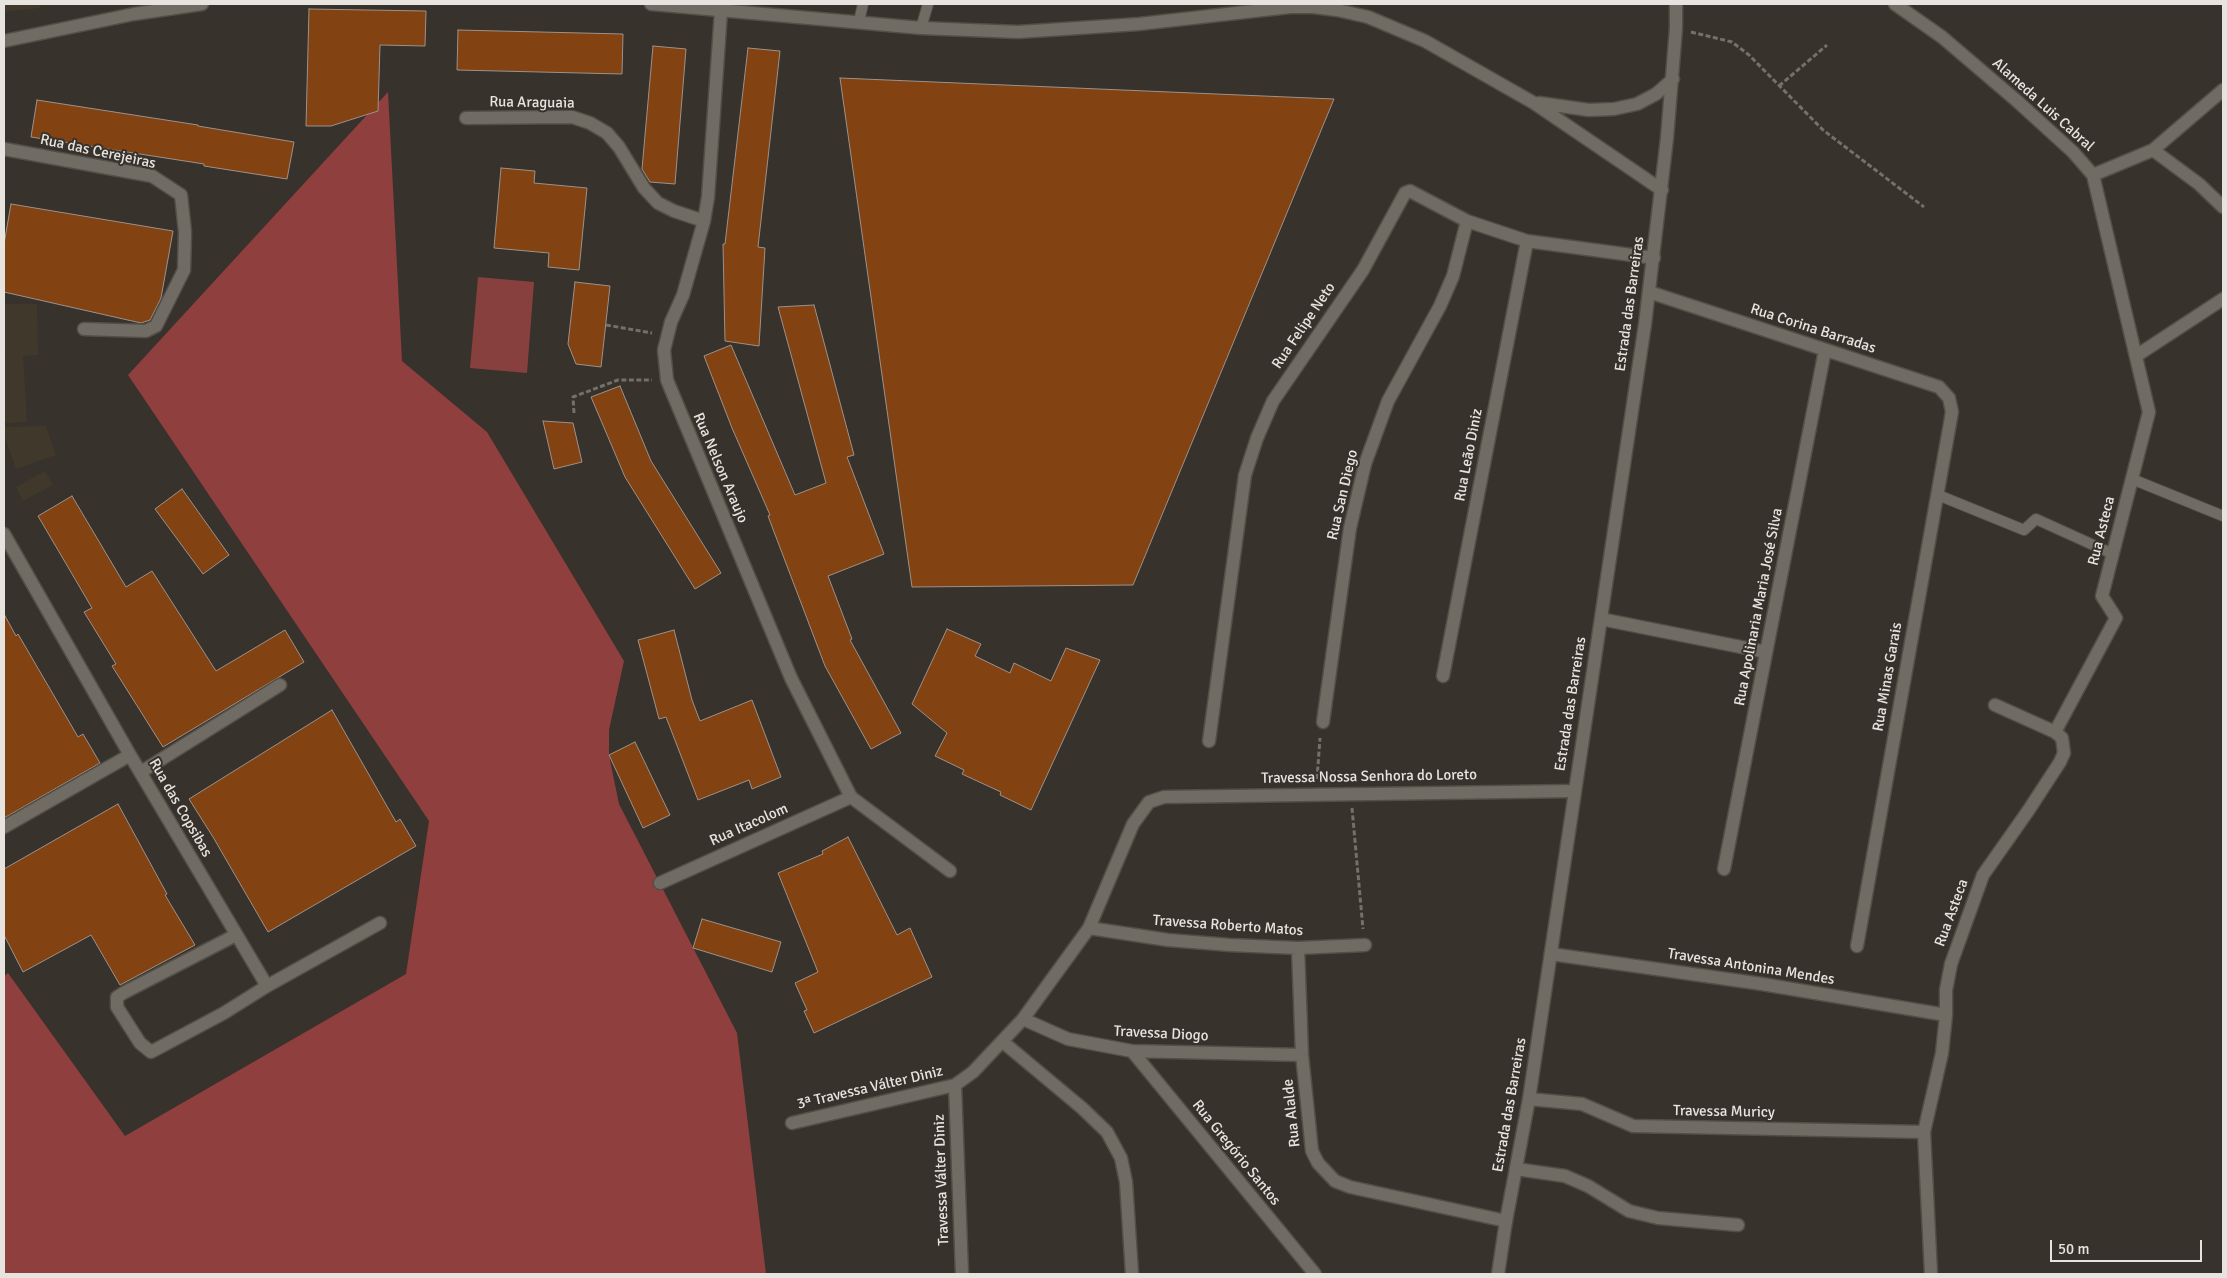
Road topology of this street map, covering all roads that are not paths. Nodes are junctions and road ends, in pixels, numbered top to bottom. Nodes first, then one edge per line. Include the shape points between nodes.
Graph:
1 (202, 4) edge
2 (651, 4) edge
3 (863, 4) edge
4 (928, 4) edge
5 (1676, 4) edge
6 (1895, 4) edge
7 (720, 10) junction
8 (800, 10) edge
9 (859, 21) junction
10 (921, 28) junction
11 (4, 41) edge
12 (1673, 79) junction
13 (2223, 90) edge
14 (1534, 102) junction
15 (466, 118) dead end
16 (4, 149) edge
17 (2153, 150) junction
18 (2093, 174) junction
19 (1662, 190) junction
20 (2223, 207) edge
21 (704, 221) junction
22 (1466, 221) junction
23 (1527, 241) junction
24 (1654, 258) junction
25 (1649, 292) junction
26 (2223, 300) edge
27 (84, 329) dead end
28 (1825, 350) junction
29 (2136, 356) junction
30 (1952, 412) joint
31 (2149, 412) joint
32 (2132, 479) junction
33 (1938, 495) junction
34 (2223, 516) edge
35 (4, 534) edge
36 (2113, 554) junction
37 (1600, 619) junction
38 (1766, 652) junction
39 (1443, 676) dead end
40 (280, 685) dead end
41 (1995, 705) dead end
42 (1323, 722) road end
43 (2055, 732) junction
44 (1208, 742) dead end
45 (130, 755) junction
46 (141, 772) junction
47 (1574, 791) junction
48 (852, 797) junction
49 (4, 827) edge
50 (1724, 869) dead end
51 (950, 871) dead end
52 (660, 883) dead end
53 (380, 923) dead end
54 (1089, 928) junction
55 (236, 935) junction
56 (1365, 945) road end
57 (1856, 946) dead end
58 (1298, 948) junction
59 (1550, 954) junction
60 (267, 986) junction
61 (1946, 1015) junction
62 (1023, 1019) junction
63 (1003, 1042) junction
64 (1132, 1051) junction
65 (1302, 1056) junction
66 (954, 1085) junction
67 (1529, 1099) junction
68 (792, 1123) dead end
69 (1924, 1132) junction
70 (1516, 1169) junction
71 (1506, 1221) junction
72 (1738, 1225) dead end
73 (962, 1274) edge
74 (1132, 1274) edge
75 (1315, 1274) edge
76 (1498, 1274) edge
77 (1931, 1274) edge

1 - 11 street via 134,14
2 - 7 street
3 - 9 lane
4 - 10 lane
5 - 12 street, Estrada das Barreiras
6 - 18 street, Alameda Luis Cabral via 1942,37 2017,100
7 - 8 street
7 - 21 street, Rua Nelson Araujo via 712,172
8 - 9 street
9 - 10 street
10 - 14 street via 1018,32 1066,30 1313,7 1337,10 1396,27
12 - 14 street via 1656,94 1637,104 1614,109 1589,110
12 - 19 street, Estrada das Barreiras
13 - 17 street
14 - 19 street
15 - 21 street, Rua Araguaia via 572,117 590,123 613,140 644,188 658,203
16 - 27 street, Rua das Cerejeiras via 152,176 182,195 184,270 156,326 146,331
17 - 18 street
17 - 20 street via 2199,184
18 - 29 street, Alameda Luis Cabral
19 - 24 street, Estrada das Barreiras
21 - 48 street, Rua Nelson Araujo via 664,350 667,380 791,678
22 - 23 street, Rua Felipe Neto
22 - 42 street, Rua San Diego via 1453,276 1388,401 1365,464 1350,528
22 - 44 street, Rua Felipe Neto via 1410,192 1405,193 1363,270 1273,401 1245,475
23 - 24 street, Rua Felipe Neto
23 - 39 street, Rua Leão Diniz
24 - 25 street, Estrada das Barreiras
25 - 28 street, Rua Corina Barradas
25 - 37 street, Estrada das Barreiras
26 - 29 street
28 - 30 street, Rua Corina Barradas via 1939,386 1949,398
28 - 38 street, Rua Apolinaria Maria José Silva
29 - 31 street, Alameda Luis Cabral
30 - 33 street, Rua Minas Garais
31 - 32 street, Rua Asteca
32 - 34 lane
32 - 36 street, Rua Asteca
33 - 36 lane via 2024,530 2036,519
33 - 57 street, Rua Minas Garais
35 - 45 street, Rua das Copsibas
36 - 43 street, Rua Asteca via 2102,596 2116,618
37 - 38 street
37 - 47 street, Estrada das Barreiras
38 - 50 street, Rua Apolinaria Maria José Silva
40 - 46 street
41 - 43 street
43 - 61 street, Rua Asteca via 2065,745 2064,753 1983,875 1951,964
45 - 46 street, Rua das Copsibas
45 - 49 street
46 - 55 street, Rua das Copsibas
47 - 54 street, Travessa Nossa Senhora do Loreto via 1164,796 1149,802 1133,824
47 - 59 street, Estrada das Barreiras
48 - 51 street, Rua Nelson Araujo
48 - 52 street, Rua Itacolom
53 - 60 street
54 - 58 street, Travessa Roberto Matos via 1168,940
54 - 62 street
55 - 60 street, Rua das Copsibas
55 - 60 street via 124,992 117,997 117,1007 140,1043 151,1052
56 - 58 street, Travessa Roberto Matos
58 - 65 street, Rua Alalde
59 - 61 street, Travessa Antonina Mendes via 1762,984
59 - 67 street, Estrada das Barreiras
61 - 69 street, Rua Asteca via 1942,1053
62 - 63 street
62 - 64 street, Travessa Diogo via 1068,1039
63 - 66 street via 973,1072
63 - 74 street via 1107,1132 1121,1158 1126,1182
64 - 65 street, Travessa Diogo
64 - 75 street, Rua Gregório Santos
65 - 71 street, Rua Alalde via 1312,1151 1318,1163 1335,1181
66 - 68 street, 3ª Travessa Válter Diniz
66 - 73 street, Travessa Válter Diniz
67 - 69 street, Travessa Muricy via 1582,1104 1633,1126
67 - 70 street, Estrada das Barreiras
69 - 77 street, Rua Asteca
70 - 71 street, Estrada das Barreiras
70 - 72 street via 1565,1176 1629,1211 1658,1218
71 - 76 street, Estrada das Barreiras

